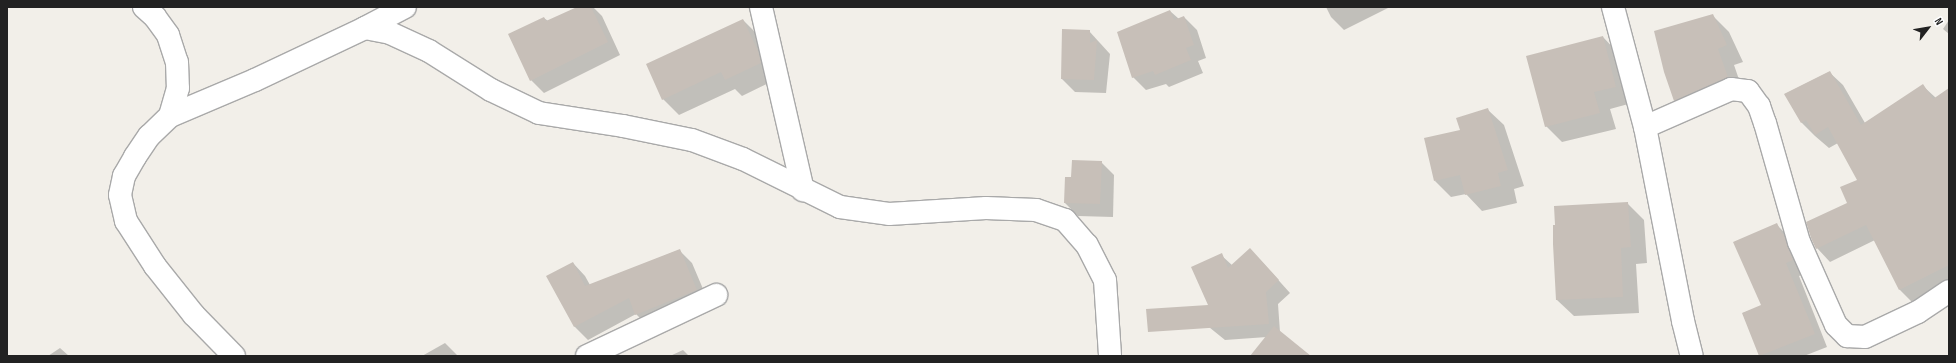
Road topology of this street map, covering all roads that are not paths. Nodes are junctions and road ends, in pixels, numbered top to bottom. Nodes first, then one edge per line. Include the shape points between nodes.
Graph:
1 (144, 7) edge
2 (405, 7) edge
3 (761, 7) edge
4 (1613, 7) edge
5 (365, 28) junction
6 (170, 116) junction
7 (1645, 127) junction
8 (803, 190) junction
9 (1949, 291) edge
10 (716, 295) dead end
11 (234, 356) edge
12 (587, 356) edge
13 (1110, 356) edge
14 (1692, 356) edge

1 - 6 street via 168,35 177,62 178,88
2 - 5 street
3 - 8 street
4 - 7 street
5 - 6 street via 255,80
5 - 8 street via 390,33 429,51 491,90 538,113 624,126 692,140 743,159
6 - 11 street via 149,136 124,176 120,195 126,221 155,266 194,315
7 - 9 street via 1731,89 1748,91 1759,106 1766,123 1799,242 1836,325 1847,336 1865,337 1918,312
7 - 14 street
8 - 13 street via 840,207 889,214 986,208 1036,210 1065,220 1088,245 1105,280
10 - 12 street

